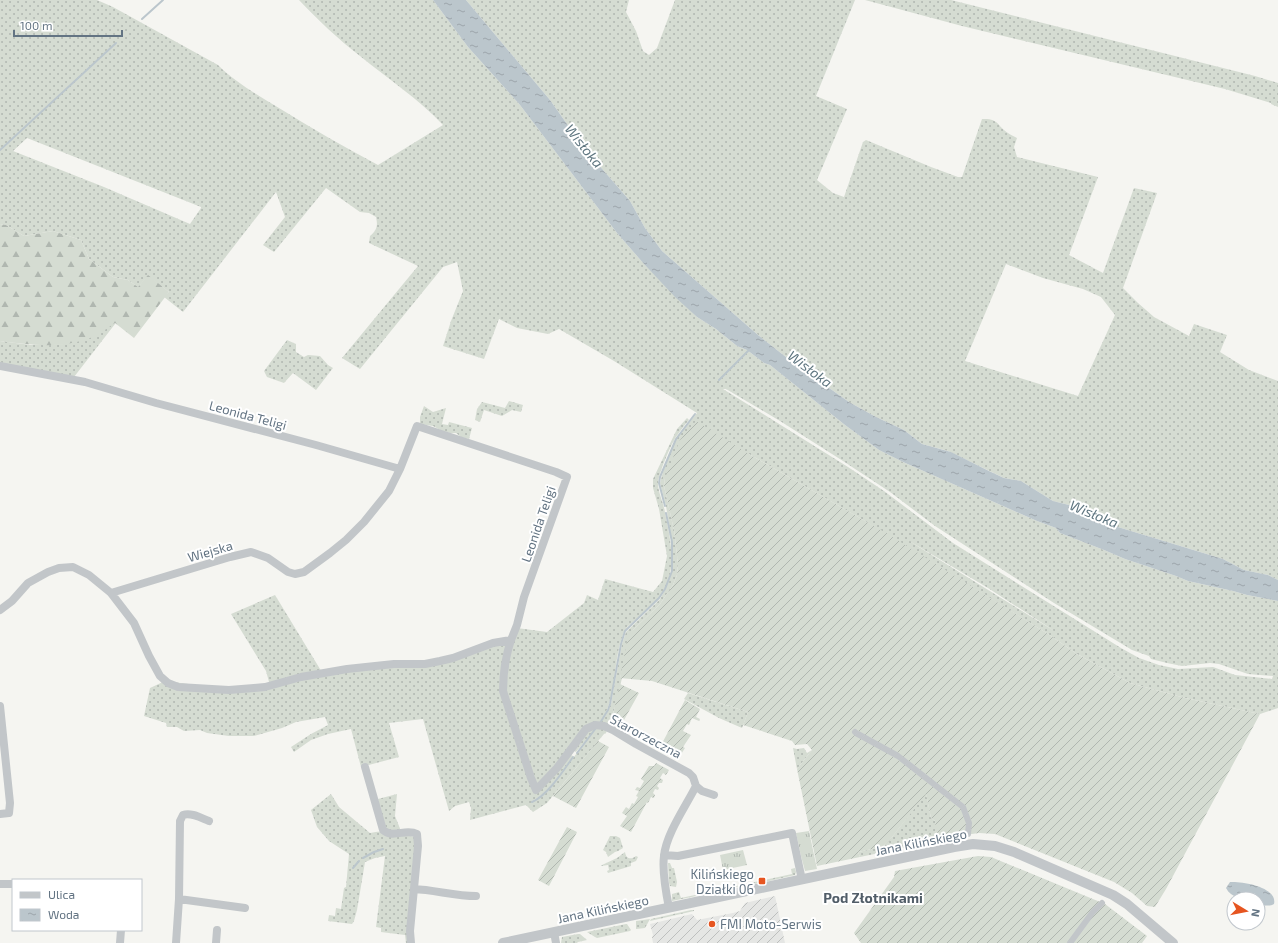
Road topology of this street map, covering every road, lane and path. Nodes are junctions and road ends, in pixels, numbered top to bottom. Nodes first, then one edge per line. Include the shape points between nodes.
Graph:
1 (0, 366) edge
2 (400, 469) junction
3 (111, 593) junction
4 (0, 610) edge
5 (511, 640) junction
6 (0, 706) edge
7 (855, 732) dead end
8 (365, 767) dead end
9 (696, 786) junction
10 (714, 795) dead end
11 (0, 814) edge
12 (209, 822) dead end
13 (968, 834) dead end
14 (664, 855) junction
15 (802, 880) junction
16 (0, 884) edge
17 (12, 884) edge
18 (414, 889) junction
19 (476, 896) dead end
20 (179, 899) junction
21 (1102, 903) dead end
22 (244, 908) dead end
23 (670, 908) junction
24 (217, 930) dead end
25 (121, 931) edge
26 (554, 932) junction
27 (120, 943) edge
28 (176, 943) edge
29 (216, 943) edge
30 (411, 943) edge
31 (503, 943) edge
32 (556, 943) edge
33 (1070, 943) edge
34 (1173, 943) edge

1 - 2 street, Leonida Teligi via 85,382
2 - 3 street, Wiejska via 389,491 364,522 336,549 304,572 288,572 268,558 251,552
2 - 5 street, Leonida Teligi via 417,426 567,477
3 - 4 street via 89,575 73,567 59,568 28,583
3 - 5 street via 134,623 160,676 178,687 229,690 265,687 300,677 347,669 425,664
5 - 9 street, Starorzeczna via 505,661 503,691 536,790 586,729 595,725 613,730 689,773
6 - 11 street via 10,803 9,813
7 - 13 street via 898,756 964,807 969,823
8 - 18 street via 386,833 409,831 417,834
9 - 10 street
9 - 14 street via 669,836
12 - 20 street via 190,814 183,815 180,821
14 - 15 street via 678,856 792,832
14 - 23 street
15 - 23 street, Jana Kilińskiego
15 - 34 street, Jana Kilińskiego via 969,844 984,844 1014,852 1113,895
16 - 17 street
18 - 19 street
18 - 30 street
20 - 22 street
20 - 28 street
21 - 33 street
23 - 26 street, Jana Kilińskiego
24 - 29 street
25 - 27 street
26 - 31 street, Jana Kilińskiego
26 - 32 street

